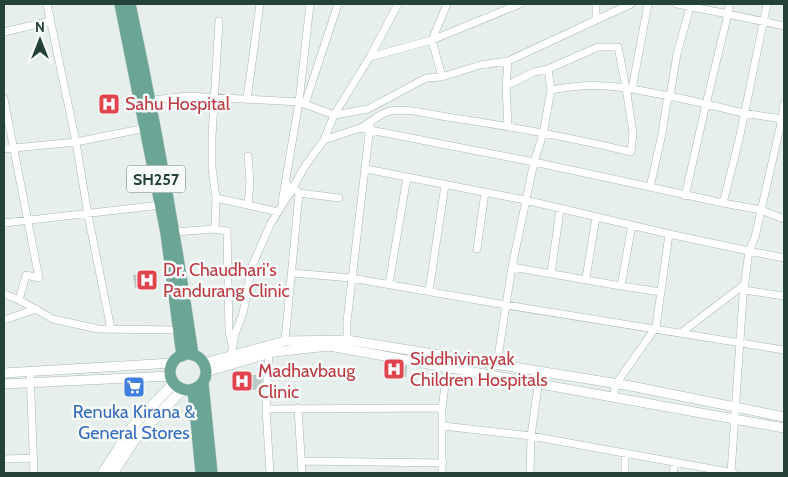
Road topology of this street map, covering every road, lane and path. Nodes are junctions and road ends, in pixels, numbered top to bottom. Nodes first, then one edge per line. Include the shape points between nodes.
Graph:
1 (47, 4) edge
2 (120, 4) edge
3 (130, 4) edge
4 (260, 4) edge
5 (310, 4) edge
6 (338, 4) edge
7 (398, 4) edge
8 (447, 4) edge
9 (596, 4) edge
10 (631, 4) edge
11 (648, 4) edge
12 (677, 4) edge
13 (730, 4) edge
14 (767, 4) edge
15 (515, 5) edge
16 (690, 6) edge
17 (728, 14) junction
18 (596, 20) junction
19 (50, 21) junction
20 (219, 21) dead end
21 (763, 21) junction
22 (784, 26) edge
23 (4, 32) edge
24 (432, 40) junction
25 (370, 57) junction
26 (508, 61) junction
27 (548, 69) junction
28 (313, 77) junction
29 (442, 77) junction
30 (300, 85) junction
31 (506, 86) junction
32 (629, 89) junction
33 (552, 90) junction
34 (670, 96) junction
35 (213, 97) junction
36 (247, 98) junction
37 (4, 99) edge
38 (146, 101) junction
39 (302, 103) junction
40 (706, 104) junction
41 (784, 104) edge
42 (743, 113) junction
43 (334, 115) junction
44 (782, 119) junction
45 (372, 122) junction
46 (508, 127) junction
47 (146, 128) junction
48 (360, 128) junction
49 (368, 130) junction
50 (543, 134) junction
51 (324, 140) junction
52 (76, 142) junction
53 (12, 148) junction
54 (4, 150) edge
55 (248, 156) dead end
56 (534, 162) junction
57 (366, 169) junction
58 (407, 177) junction
59 (286, 184) junction
60 (445, 185) junction
61 (650, 187) junction
62 (296, 190) junction
63 (485, 192) junction
64 (685, 196) junction
65 (216, 198) junction
66 (339, 198) dead end
67 (525, 200) junction
68 (723, 203) junction
69 (161, 205) junction
70 (248, 205) junction
71 (280, 209) junction
72 (560, 210) junction
73 (761, 210) junction
74 (88, 215) junction
75 (596, 217) junction
76 (784, 219) edge
77 (28, 221) junction
78 (4, 223) edge
79 (632, 225) junction
80 (215, 229) junction
81 (175, 232) junction
82 (669, 234) junction
83 (477, 250) dead end
84 (749, 251) junction
85 (784, 258) edge
86 (512, 267) junction
87 (292, 273) junction
88 (551, 273) junction
89 (351, 278) junction
90 (586, 278) junction
91 (389, 284) junction
92 (621, 286) junction
93 (744, 287) junction
94 (429, 291) junction
95 (661, 292) junction
96 (4, 294) edge
97 (784, 296) edge
98 (19, 300) junction
99 (506, 305) junction
100 (36, 309) junction
101 (4, 320) edge
102 (656, 327) junction
103 (111, 329) junction
104 (179, 330) junction
105 (682, 332) junction
106 (285, 341) junction
107 (740, 343) junction
108 (347, 344) junction
109 (269, 350) junction
110 (784, 350) edge
111 (232, 351) junction
112 (449, 356) junction
113 (182, 358) junction
114 (497, 364) junction
115 (448, 367) junction
116 (30, 371) junction
117 (540, 372) junction
118 (4, 373) edge
119 (191, 379) junction
120 (30, 382) junction
121 (538, 383) junction
122 (4, 384) edge
123 (616, 384) junction
124 (613, 397) junction
125 (298, 408) junction
126 (442, 408) junction
127 (266, 409) junction
128 (736, 409) junction
129 (784, 417) edge
130 (735, 420) junction
131 (443, 426) junction
132 (784, 428) edge
133 (531, 436) junction
134 (625, 454) junction
135 (33, 458) junction
136 (4, 459) edge
137 (302, 461) junction
138 (675, 462) junction
139 (443, 463) junction
140 (34, 473) edge
141 (103, 473) edge
142 (113, 473) edge
143 (201, 473) edge
144 (212, 473) edge
145 (270, 473) edge
146 (302, 473) edge
147 (442, 473) edge
148 (530, 473) edge
149 (625, 473) edge
150 (673, 473) edge
151 (731, 473) edge
152 (735, 473) edge

1 - 19 street
2 - 38 main road, SH257
3 - 38 main road, SH257
4 - 36 street
5 - 30 street
6 - 28 street
7 - 25 street
8 - 24 street
9 - 18 street
10 - 18 street
11 - 32 street
12 - 16 street
13 - 17 street
14 - 21 street
15 - 24 street
16 - 17 street
16 - 34 street via 676,54
17 - 21 street
17 - 40 street
18 - 26 street
19 - 23 street
19 - 52 street
20 - 35 street
21 - 22 street
21 - 42 street
24 - 25 street
24 - 29 street
25 - 43 street
26 - 29 street via 480,65
26 - 31 street
27 - 31 street
27 - 32 street via 598,47 618,47
27 - 33 street
28 - 30 street
28 - 39 street
29 - 43 street via 426,78 368,108
30 - 39 street
31 - 46 street
32 - 33 street via 610,85
32 - 34 street
32 - 50 street via 633,133 631,152
33 - 50 street
34 - 40 street
34 - 61 street
35 - 36 street
35 - 38 street via 186,96
35 - 65 street via 212,168
36 - 39 street
37 - 53 street
38 - 47 main road, SH257
38 - 81 main road, SH257
39 - 43 street
39 - 59 street
40 - 42 street
40 - 64 street
41 - 44 street
42 - 44 street
42 - 68 street
43 - 51 street
44 - 73 street
45 - 46 street via 388,111 397,111
45 - 48 street
45 - 49 street
46 - 50 street
47 - 52 street
47 - 69 main road, SH257
48 - 49 street
48 - 51 street
49 - 56 street
49 - 57 street
50 - 56 street
51 - 62 street via 305,166
52 - 53 street
52 - 74 street
53 - 54 street
53 - 77 street
55 - 70 street
56 - 61 street
56 - 67 street
57 - 58 street
57 - 89 street
58 - 60 street
58 - 91 street
59 - 62 street
59 - 71 street
60 - 63 street
60 - 94 street
61 - 64 street
62 - 66 street
62 - 71 street
62 - 87 street
63 - 67 street
63 - 83 street
64 - 68 street
65 - 70 street
65 - 80 street
67 - 72 street
67 - 86 street
68 - 73 street
69 - 74 street
69 - 104 main road, SH257
70 - 71 street
71 - 111 street via 252,266
72 - 75 street
72 - 88 street
73 - 76 street
73 - 84 street
74 - 77 street
74 - 103 street
75 - 79 street
75 - 90 street
77 - 78 street
77 - 98 street via 39,278 26,275
79 - 82 street
79 - 92 street
80 - 81 street
80 - 111 street via 227,231
81 - 113 main road, SH257
82 - 84 street
82 - 95 street
84 - 85 street
84 - 93 street
86 - 88 street
86 - 99 street
87 - 89 street
87 - 106 street
88 - 90 street
89 - 91 street
89 - 108 street
90 - 92 street
91 - 94 street
92 - 95 street
93 - 97 street
93 - 105 street
93 - 107 street
94 - 99 street
95 - 102 street
96 - 98 street
98 - 100 street
99 - 102 street
99 - 114 street
100 - 101 street
100 - 103 street via 53,319
102 - 105 street
102 - 123 street
103 - 104 street
104 - 113 main road, SH257
105 - 107 street
106 - 108 street
106 - 109 street
107 - 110 street
107 - 128 street
108 - 109 street
108 - 112 street
108 - 115 street
109 - 111 street
109 - 119 street
109 - 127 street
111 - 119 street
112 - 114 street
112 - 115 street
113 - 116 street
113 - 119 main road
113 - 119 main road
114 - 117 street
115 - 121 street
115 - 126 street
116 - 118 street
116 - 120 street
117 - 121 street
117 - 123 street
119 - 120 street
119 - 141 main road via 133,426
119 - 142 main road via 135,439
119 - 143 main road
119 - 144 main road
120 - 122 street
120 - 135 street
121 - 124 street
121 - 133 street
123 - 124 street
123 - 128 street
124 - 130 street
125 - 126 street
125 - 127 street
125 - 137 street
126 - 131 street
127 - 145 street
128 - 129 street
128 - 130 street
130 - 132 street
130 - 151 street
131 - 133 street
131 - 139 street
133 - 134 street
133 - 148 street
134 - 138 street
134 - 149 street
135 - 136 street
135 - 140 street
137 - 139 street
137 - 146 street
138 - 150 street
138 - 151 street
139 - 147 street
151 - 152 street

